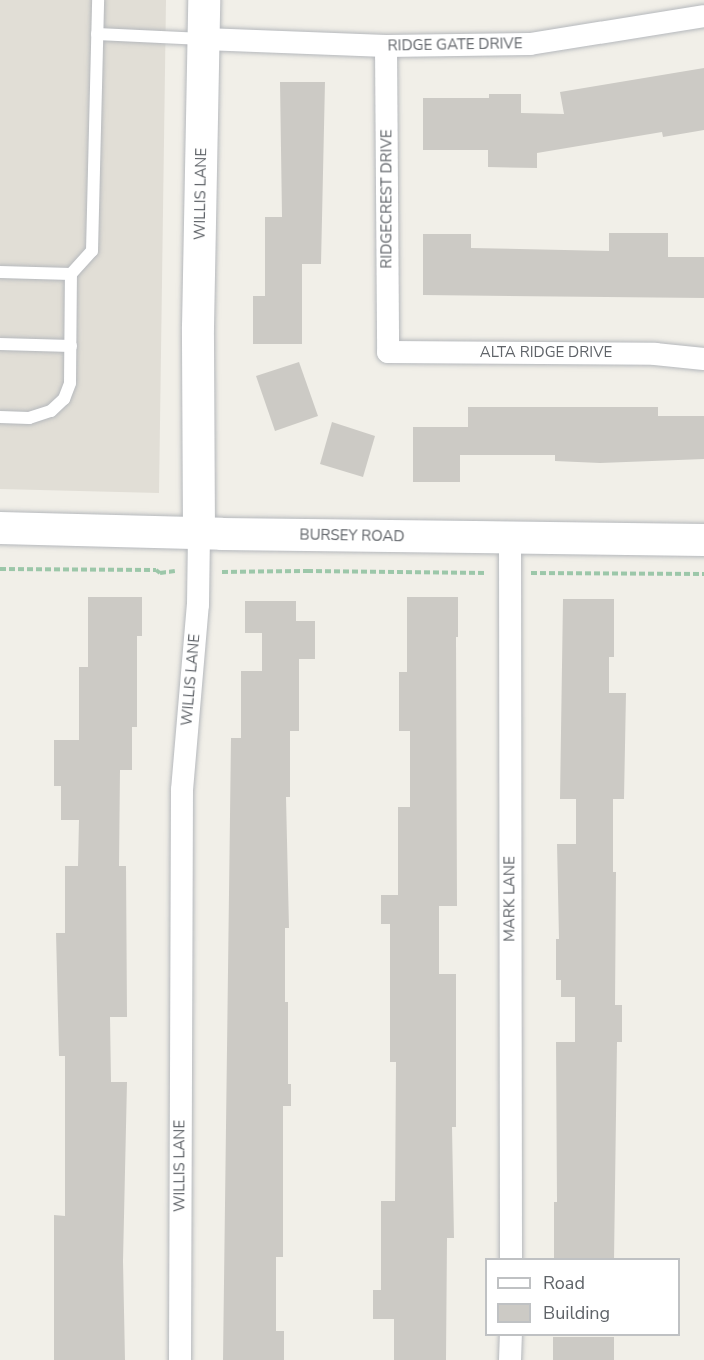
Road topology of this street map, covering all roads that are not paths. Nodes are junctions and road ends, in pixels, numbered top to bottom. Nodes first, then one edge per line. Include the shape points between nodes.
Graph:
1 (98, 0) edge
2 (204, 0) edge
3 (704, 16) edge
4 (97, 34) junction
5 (204, 39) junction
6 (386, 46) junction
7 (0, 272) edge
8 (71, 274) junction
9 (0, 344) edge
10 (71, 346) junction
11 (388, 352) joint
12 (704, 359) edge
13 (0, 417) edge
14 (0, 528) edge
15 (199, 534) junction
16 (510, 538) junction
17 (704, 540) edge
18 (511, 1258) edge
19 (511, 1336) edge
20 (180, 1360) edge
21 (510, 1360) edge

1 - 4 lane
2 - 5 street, WILLIS LANE
3 - 6 street, RIDGE GATE DRIVE via 530,44
4 - 5 lane
4 - 8 lane via 92,251
5 - 6 street, RIDGE GATE DRIVE
5 - 15 street, WILLIS LANE via 198,327
6 - 11 street, RIDGECREST DRIVE
7 - 8 lane
8 - 10 lane
9 - 10 lane
10 - 13 lane via 70,383 64,399 51,411 29,418
11 - 12 street, ALTA RIDGE DRIVE via 655,354
14 - 15 street, BURSEY ROAD
15 - 16 street, BURSEY ROAD
15 - 20 street, WILLIS LANE via 198,605 182,790
16 - 17 street, BURSEY ROAD
16 - 18 street, MARK LANE
19 - 21 street

